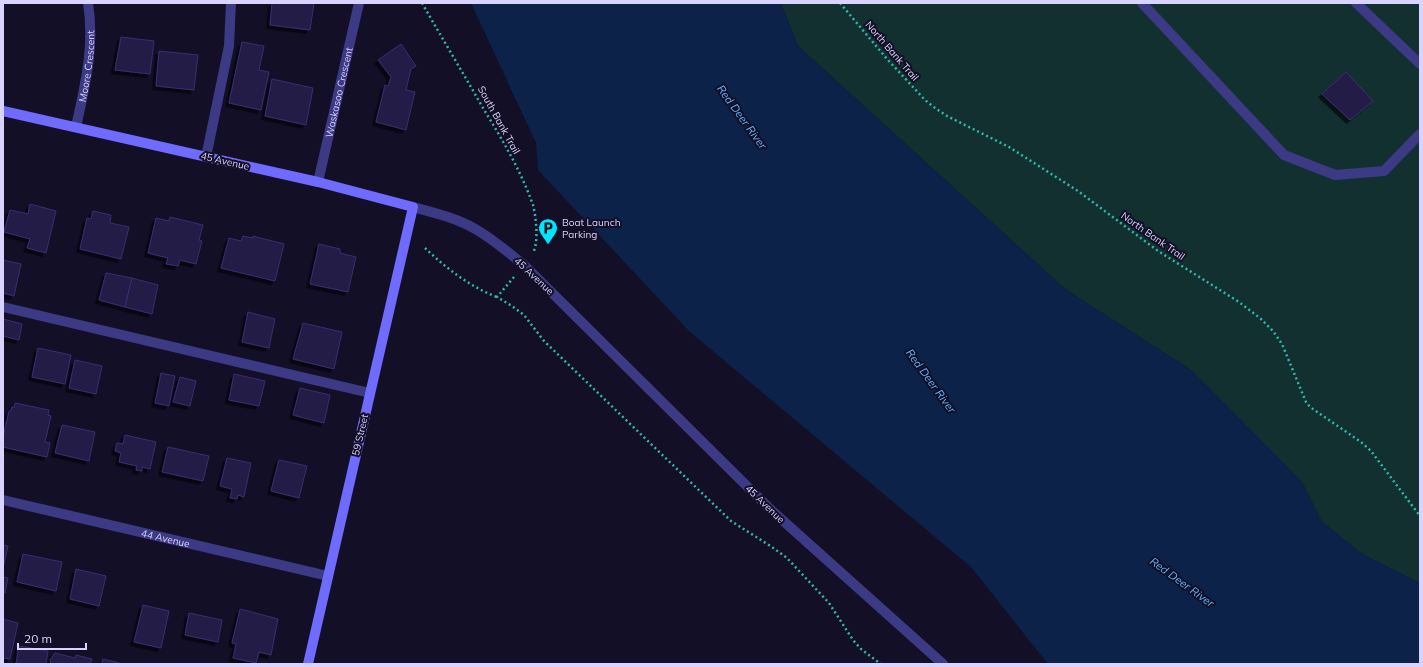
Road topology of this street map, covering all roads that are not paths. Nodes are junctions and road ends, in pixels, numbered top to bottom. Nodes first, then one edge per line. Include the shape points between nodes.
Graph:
1 (88, 3) edge
2 (231, 3) edge
3 (359, 3) edge
4 (1142, 3) edge
5 (1356, 3) edge
6 (1420, 64) edge
7 (3, 111) edge
8 (76, 128) junction
9 (1420, 134) edge
10 (206, 157) junction
11 (318, 182) junction
12 (413, 207) junction
13 (3, 307) edge
14 (370, 393) junction
15 (3, 500) edge
16 (328, 576) junction
17 (308, 664) edge
18 (942, 664) edge

1 - 8 street, Moore Crescent via 89,66
2 - 10 street via 229,46
3 - 11 street, Waskasoo Crescent
4 - 9 street via 1284,155 1335,175 1384,171
5 - 6 street
7 - 8 street, 45 Avenue
8 - 10 street, 45 Avenue
10 - 11 street, 45 Avenue
11 - 12 street, 45 Avenue
12 - 14 street, 59 Street
12 - 18 street, 45 Avenue via 460,221 477,230 524,265 770,509
13 - 14 street
14 - 16 street, 59 Street
15 - 16 street, 44 Avenue
16 - 17 street, 59 Street

